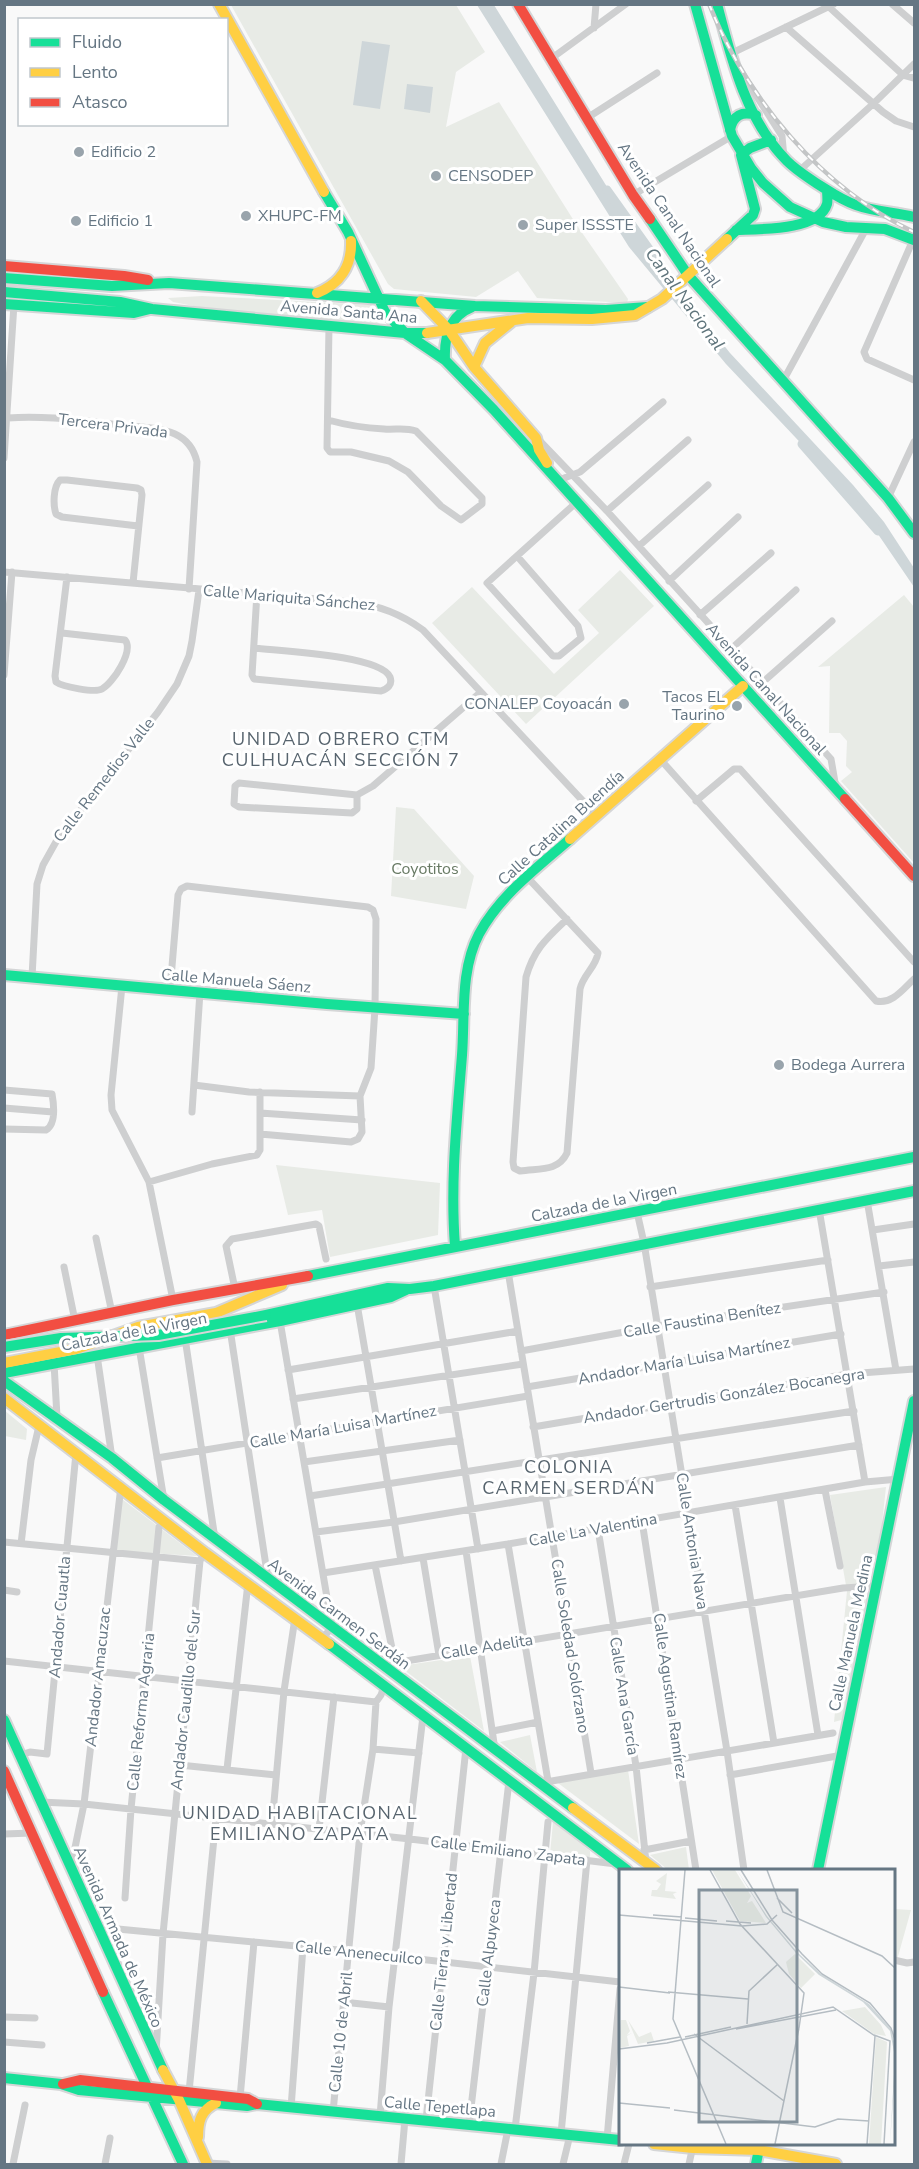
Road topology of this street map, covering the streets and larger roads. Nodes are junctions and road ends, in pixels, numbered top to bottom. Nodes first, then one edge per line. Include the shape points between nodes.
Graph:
1 (219, 4) edge
2 (518, 4) edge
3 (596, 4) edge
4 (626, 4) edge
5 (695, 4) edge
6 (717, 4) edge
7 (891, 4) edge
8 (831, 6) edge
9 (227, 18) edge
10 (228, 20) edge
11 (915, 23) edge
12 (786, 27) junction
13 (594, 28) junction
14 (730, 54) junction
15 (552, 58) junction
16 (915, 64) edge
17 (657, 73) dead end
18 (903, 75) junction
19 (915, 78) edge
20 (873, 104) junction
21 (756, 115) junction
22 (587, 118) junction
23 (915, 128) edge
24 (731, 133) junction
25 (771, 140) junction
26 (741, 155) junction
27 (784, 159) junction
28 (799, 171) junction
29 (827, 190) junction
30 (633, 195) junction
31 (915, 217) edge
32 (812, 220) junction
33 (867, 227) junction
34 (735, 230) junction
35 (348, 232) junction
36 (914, 240) edge
37 (4, 266) edge
38 (685, 277) junction
39 (4, 278) edge
40 (169, 283) junction
41 (4, 292) edge
42 (309, 294) junction
43 (379, 298) junction
44 (420, 301) junction
45 (9, 304) edge
46 (475, 306) junction
47 (648, 307) junction
48 (152, 309) junction
49 (516, 319) junction
50 (329, 326) junction
51 (449, 330) junction
52 (405, 333) junction
53 (445, 360) junction
54 (474, 367) junction
55 (915, 380) edge
56 (783, 381) junction
57 (663, 402) dead end
58 (8, 418) junction
59 (328, 420) junction
60 (536, 438) junction
61 (688, 440) dead end
62 (915, 442) edge
63 (4, 458) edge
64 (572, 474) junction
65 (557, 478) junction
66 (708, 485) dead end
67 (888, 498) junction
68 (578, 501) junction
69 (607, 511) junction
70 (738, 517) dead end
71 (138, 526) junction
72 (915, 533) edge
73 (639, 546) junction
74 (771, 553) dead end
75 (517, 556) junction
76 (8, 572) edge
77 (68, 577) junction
78 (669, 581) junction
79 (133, 583) junction
80 (189, 589) junction
81 (199, 590) junction
82 (796, 590) dead end
83 (256, 593) junction
84 (700, 615) junction
85 (832, 621) dead end
86 (62, 633) junction
87 (254, 648) junction
88 (731, 649) junction
89 (4, 675) edge
90 (762, 683) junction
91 (743, 686) junction
92 (481, 692) junction
93 (660, 759) junction
94 (836, 788) junction
95 (357, 795) junction
96 (696, 801) junction
97 (596, 815) junction
98 (915, 876) edge
99 (527, 877) junction
100 (567, 919) junction
101 (915, 962) edge
102 (4, 975) edge
103 (32, 977) junction
104 (915, 979) edge
105 (122, 986) junction
106 (170, 990) junction
107 (200, 992) junction
108 (375, 1008) junction
109 (464, 1014) junction
110 (194, 1085) junction
111 (4, 1090) edge
112 (260, 1092) junction
113 (360, 1096) junction
114 (4, 1108) edge
115 (53, 1112) junction
116 (192, 1112) dead end
117 (260, 1113) junction
118 (362, 1120) junction
119 (4, 1128) edge
120 (260, 1134) junction
121 (913, 1156) edge
122 (149, 1182) junction
123 (915, 1191) edge
124 (867, 1200) junction
125 (819, 1209) junction
126 (637, 1212) junction
127 (915, 1224) edge
128 (873, 1230) junction
129 (96, 1238) dead end
130 (644, 1243) junction
131 (455, 1246) junction
132 (326, 1259) dead end
133 (828, 1260) junction
134 (915, 1262) edge
135 (879, 1266) junction
136 (64, 1267) dead end
137 (508, 1270) junction
138 (299, 1278) junction
139 (434, 1286) junction
140 (650, 1287) junction
141 (235, 1289) junction
142 (410, 1289) junction
143 (884, 1292) junction
144 (173, 1300) junction
145 (835, 1300) junction
146 (357, 1304) junction
147 (112, 1313) junction
148 (75, 1321) junction
149 (280, 1321) junction
150 (657, 1326) junction
151 (230, 1329) junction
152 (518, 1331) junction
153 (841, 1334) junction
154 (4, 1335) edge
155 (184, 1338) junction
156 (444, 1344) junction
157 (4, 1347) edge
158 (139, 1347) junction
159 (521, 1351) junction
160 (97, 1355) junction
161 (366, 1357) junction
162 (4, 1363) edge
163 (54, 1363) junction
164 (523, 1364) junction
165 (663, 1364) junction
166 (288, 1370) junction
167 (896, 1370) junction
168 (915, 1370) edge
169 (4, 1373) edge
170 (848, 1374) junction
171 (449, 1375) junction
172 (4, 1381) edge
173 (371, 1387) junction
174 (527, 1387) junction
175 (528, 1396) junction
176 (4, 1398) edge
177 (293, 1399) junction
178 (915, 1401) edge
179 (669, 1403) junction
180 (454, 1408) junction
181 (854, 1411) junction
182 (57, 1417) junction
183 (377, 1421) junction
184 (39, 1426) junction
185 (533, 1426) junction
186 (299, 1434) junction
187 (460, 1440) junction
188 (675, 1440) junction
189 (247, 1443) junction
190 (910, 1443) edge
191 (859, 1445) junction
192 (202, 1451) junction
193 (382, 1451) junction
194 (76, 1453) junction
195 (112, 1458) junction
196 (157, 1458) junction
197 (539, 1460) junction
198 (304, 1462) junction
199 (465, 1471) junction
200 (681, 1475) junction
201 (899, 1479) junction
202 (865, 1482) junction
203 (388, 1484) junction
204 (121, 1486) junction
205 (825, 1490) junction
206 (310, 1496) junction
207 (545, 1497) junction
208 (780, 1498) junction
209 (164, 1500) junction
210 (735, 1505) junction
211 (471, 1508) junction
212 (688, 1514) junction
213 (642, 1521) junction
214 (394, 1522) junction
215 (159, 1527) dead end
216 (598, 1529) junction
217 (316, 1532) junction
218 (552, 1536) junction
219 (215, 1539) junction
220 (4, 1542) edge
221 (21, 1544) junction
222 (508, 1544) junction
223 (66, 1548) junction
224 (478, 1549) junction
225 (466, 1551) junction
226 (112, 1552) junction
227 (156, 1557) junction
228 (202, 1557) junction
229 (423, 1558) junction
230 (401, 1561) junction
231 (375, 1565) junction
232 (840, 1566) dead end
233 (323, 1573) junction
234 (268, 1579) junction
235 (248, 1583) junction
236 (876, 1586) junction
237 (4, 1590) edge
238 (17, 1592) dead end
239 (796, 1596) junction
240 (752, 1603) junction
241 (703, 1612) junction
242 (294, 1618) junction
243 (658, 1619) junction
244 (332, 1627) junction
245 (613, 1627) junction
246 (568, 1634) junction
247 (322, 1639) junction
248 (524, 1641) junction
249 (480, 1648) junction
250 (439, 1655) junction
251 (4, 1661) edge
252 (395, 1663) junction
253 (382, 1665) junction
254 (55, 1666) junction
255 (99, 1671) junction
256 (144, 1676) junction
257 (188, 1681) junction
258 (236, 1686) junction
259 (384, 1686) junction
260 (284, 1691) junction
261 (334, 1697) junction
262 (376, 1702) junction
263 (423, 1716) junction
264 (4, 1720) edge
265 (538, 1722) junction
266 (492, 1731) junction
267 (833, 1733) dead end
268 (818, 1735) junction
269 (774, 1743) junction
270 (466, 1748) junction
271 (373, 1749) junction
272 (495, 1750) junction
273 (727, 1751) junction
274 (419, 1753) junction
275 (20, 1755) junction
276 (837, 1756) dead end
277 (679, 1758) junction
278 (180, 1765) junction
279 (636, 1766) junction
280 (227, 1769) junction
281 (4, 1771) edge
282 (591, 1773) junction
283 (276, 1775) junction
284 (730, 1775) junction
285 (509, 1781) junction
286 (544, 1782) junction
287 (40, 1802) junction
288 (84, 1804) junction
289 (131, 1809) junction
290 (175, 1814) junction
291 (216, 1818) junction
292 (548, 1822) dead end
293 (272, 1824) junction
294 (318, 1829) junction
295 (32, 1833) junction
296 (360, 1833) junction
297 (4, 1834) edge
298 (410, 1839) junction
299 (691, 1841) junction
300 (455, 1846) junction
301 (644, 1850) junction
302 (501, 1851) junction
303 (544, 1856) junction
304 (587, 1860) junction
305 (646, 1863) junction
306 (623, 1867) edge
307 (71, 1868) junction
308 (655, 1869) edge
309 (696, 1869) edge
310 (744, 1869) edge
311 (818, 1869) edge
312 (125, 1898) dead end
313 (97, 1927) junction
314 (163, 1934) junction
315 (204, 1938) junction
316 (254, 1942) junction
317 (303, 1947) junction
318 (349, 1951) junction
319 (395, 1957) junction
320 (895, 1960) edge
321 (444, 1962) junction
322 (915, 1962) edge
323 (487, 1968) junction
324 (534, 1973) junction
325 (576, 1978) junction
326 (619, 1983) edge
327 (343, 2002) junction
328 (389, 2007) junction
329 (619, 2010) edge
330 (4, 2017) edge
331 (35, 2018) dead end
332 (4, 2042) edge
333 (42, 2045) dead end
334 (155, 2056) junction
335 (4, 2078) edge
336 (61, 2084) junction
337 (147, 2086) junction
338 (189, 2092) junction
339 (176, 2095) junction
340 (153, 2097) junction
341 (240, 2098) junction
342 (216, 2103) junction
343 (25, 2104) dead end
344 (258, 2104) junction
345 (291, 2108) junction
346 (333, 2112) junction
347 (380, 2116) junction
348 (405, 2119) junction
349 (426, 2120) junction
350 (469, 2125) junction
351 (511, 2129) junction
352 (566, 2134) junction
353 (110, 2138) dead end
354 (607, 2139) junction
355 (619, 2140) edge
356 (198, 2144) junction
357 (629, 2145) edge
358 (674, 2145) edge
359 (693, 2146) edge
360 (759, 2146) edge
361 (13, 2164) edge
362 (105, 2164) edge
363 (183, 2164) edge
364 (207, 2164) edge
365 (227, 2164) edge
366 (401, 2164) edge
367 (501, 2164) edge
368 (563, 2164) edge
369 (624, 2164) edge
370 (689, 2164) edge
371 (756, 2164) edge
372 (836, 2164) edge

1 - 9 street, Avenida Canal Nacional
2 - 15 street, Avenida Canal Nacional
3 - 13 street
4 - 13 street
5 - 24 street
6 - 14 street
7 - 11 street
8 - 12 street
8 - 18 street
10 - 35 street, Avenida Canal Nacional
12 - 14 street
12 - 20 street
13 - 15 street
14 - 21 street
14 - 27 street via 782,136
15 - 22 street, Avenida Canal Nacional
16 - 18 street
17 - 22 street
18 - 19 street
18 - 20 street
20 - 23 street via 896,121
20 - 28 street
21 - 24 street via 738,115 732,121
21 - 25 street
22 - 30 street, Avenida Canal Nacional
24 - 26 street
24 - 30 street
25 - 26 street
25 - 27 street
26 - 32 street via 765,187
26 - 34 street, Avenida Santa Ana via 755,209
27 - 28 street
28 - 29 street
29 - 31 street via 862,208
29 - 32 street via 827,207
30 - 38 street, Avenida Canal Nacional
32 - 33 street
32 - 34 street
33 - 36 street
33 - 56 street
34 - 38 street, Avenida Santa Ana
35 - 42 street via 351,253 344,274 329,288
35 - 43 street, Avenida Canal Nacional
36 - 55 street via 864,352 867,358
37 - 40 street, Avenida Santa Ana
38 - 47 street, Avenida Santa Ana
38 - 56 street, Avenida Canal Nacional
39 - 40 street, Avenida Santa Ana via 112,286
40 - 42 street, Avenida Santa Ana
41 - 48 street, Avenida Santa Ana via 120,302
42 - 43 street, Avenida Santa Ana
43 - 44 street, Avenida Santa Ana
43 - 52 street, Avenida Canal Nacional via 385,312
44 - 46 street, Avenida Santa Ana
44 - 51 street, Avenida Canal Nacional
45 - 48 street, Avenida Santa Ana via 135,313
45 - 58 street
46 - 47 street, Avenida Santa Ana via 606,310
46 - 51 street via 456,317
47 - 49 street, Avenida Santa Ana via 619,318
48 - 50 street, Avenida Santa Ana
49 - 51 street, Avenida Santa Ana
49 - 54 street via 485,343
50 - 52 street, Avenida Santa Ana
50 - 59 street
51 - 52 street, Avenida Santa Ana
51 - 53 street
51 - 54 street, Avenida Canal Nacional
52 - 53 street, Avenida Canal Nacional
53 - 65 street, Avenida Canal Nacional
54 - 60 street, Avenida Canal Nacional
56 - 67 street, Avenida Canal Nacional
57 - 64 street via 580,472
58 - 63 street
58 - 80 street, Tercera Privada via 54,418 155,429 188,442 197,462
59 - 59 street via 350,426 405,427 416,431 470,484 482,498 482,504 461,520 406,471 389,461 351,452 330,452
60 - 64 street, Avenida Canal Nacional
60 - 65 street, Avenida Canal Nacional
61 - 69 street
62 - 67 street
64 - 65 street
64 - 69 street, Avenida Canal Nacional
65 - 68 street, Avenida Canal Nacional
66 - 73 street
67 - 72 street, Avenida Canal Nacional
68 - 75 street
68 - 91 street, Avenida Canal Nacional
69 - 73 street, Avenida Canal Nacional
70 - 78 street
71 - 71 street via 141,490 67,480 57,484 56,514
71 - 79 street
73 - 78 street, Avenida Canal Nacional
74 - 84 street
75 - 75 street via 487,583 553,656 559,656 581,633
76 - 77 street, Calle Mariquita Sánchez
76 - 89 street
77 - 79 street, Calle Mariquita Sánchez
77 - 86 street
78 - 84 street, Avenida Canal Nacional
79 - 80 street, Calle Mariquita Sánchez
80 - 81 street, Calle Mariquita Sánchez
81 - 83 street, Calle Mariquita Sánchez
81 - 103 street, Calle Remedios Valle via 190,649 177,684 57,840 43,865 37,884
82 - 88 street
83 - 87 street
83 - 92 street, Calle Mariquita Sánchez via 366,603 393,611 423,630
84 - 88 street, Avenida Canal Nacional
85 - 90 street
86 - 86 street via 56,682 99,691 106,687 124,661 128,651 125,640
87 - 87 street via 352,659 385,672 391,683 381,691 254,679
88 - 90 street, Avenida Canal Nacional
90 - 94 street, Avenida Canal Nacional via 831,759
91 - 93 street, Calle Catalina Buendía
91 - 94 street, Avenida Canal Nacional
92 - 95 street via 373,786
92 - 97 street, Calle Mariquita Sánchez
93 - 96 street
93 - 97 street, Calle Catalina Buendía
94 - 98 street, Avenida Canal Nacional
95 - 95 street via 357,809 352,813 239,807 233,796 239,783
96 - 101 street via 734,769 740,769
96 - 104 street via 876,1001 890,1001
97 - 99 street, Calle Catalina Buendía
99 - 100 street
99 - 109 street, Calle Catalina Buendía via 502,902 474,945
100 - 100 street via 541,943 526,977 513,1162 520,1171 557,1166 567,1153 580,989 598,953
102 - 103 street, Calle Manuela Sáenz
103 - 105 street, Calle Manuela Sáenz
105 - 106 street, Calle Manuela Sáenz
105 - 122 street via 112,1110
106 - 107 street, Calle Manuela Sáenz
106 - 108 street via 178,895 187,886 374,910
107 - 108 street, Calle Manuela Sáenz
107 - 110 street
108 - 109 street, Calle Manuela Sáenz
108 - 113 street via 371,1068
109 - 131 street, Calle Catalina Buendía via 453,1180
110 - 112 street
110 - 116 street
111 - 115 street via 52,1094
112 - 113 street
112 - 117 street
113 - 118 street
114 - 115 street
115 - 119 street via 52,1124 46,1130
117 - 118 street
117 - 120 street
118 - 120 street via 362,1132 351,1142
120 - 122 street via 257,1155
121 - 126 street, Calzada de la Virgen
122 - 144 street
123 - 124 street, Calzada de la Virgen
124 - 125 street, Calzada de la Virgen
124 - 128 street
125 - 130 street, Calzada de la Virgen
125 - 133 street
126 - 130 street, Calle Antonia Nava
126 - 131 street, Calzada de la Virgen
127 - 128 street
128 - 135 street
129 - 147 street
130 - 137 street, Calzada de la Virgen
130 - 140 street, Calle Antonia Nava
131 - 138 street, Calzada de la Virgen
132 - 141 street via 316,1224 232,1239 226,1246
133 - 140 street
133 - 145 street
134 - 135 street
135 - 143 street
136 - 148 street
137 - 139 street, Calzada de la Virgen
137 - 152 street, Calle Soledad Solórzano
138 - 141 street, Calzada de la Virgen
138 - 162 street, Calzada de la Virgen via 216,1313 138,1327 76,1349
139 - 142 street, Calzada de la Virgen
139 - 156 street
140 - 150 street, Calle Antonia Nava
141 - 144 street, Calzada de la Virgen
142 - 146 street, Calzada de la Virgen
142 - 157 street, Calzada de la Virgen, bridge via 388,1288 158,1335 61,1338
143 - 145 street, Calle Faustina Benítez
143 - 167 street
144 - 147 street, Calzada de la Virgen
145 - 150 street, Calle Faustina Benítez
145 - 153 street
146 - 149 street, Calzada de la Virgen
146 - 161 street
147 - 148 street, Calzada de la Virgen
148 - 154 street, Calzada de la Virgen
149 - 151 street, Calzada de la Virgen
149 - 166 street
150 - 159 street, Calle Faustina Benítez
150 - 165 street, Calle Antonia Nava
151 - 155 street, Calzada de la Virgen
151 - 189 street
152 - 156 street
152 - 159 street, Calle Soledad Solórzano
153 - 165 street, Andador María Luisa Martínez
153 - 170 street
155 - 158 street, Calzada de la Virgen
155 - 192 street
156 - 161 street
156 - 171 street
158 - 160 street, Calzada de la Virgen
158 - 196 street
159 - 164 street, Calle Soledad Solórzano
160 - 163 street, Calzada de la Virgen
160 - 195 street
161 - 166 street
161 - 173 street
163 - 169 street, Calzada de la Virgen
163 - 182 street
164 - 171 street
164 - 174 street, Calle Soledad Solórzano
165 - 174 street, Andador María Luisa Martínez
165 - 179 street, Calle Antonia Nava
166 - 177 street
167 - 168 street, Andador Gertrudis González Bocanegra
167 - 170 street, Andador Gertrudis González Bocanegra
170 - 179 street, Andador Gertrudis González Bocanegra
170 - 181 street
171 - 173 street
171 - 180 street
172 - 182 street, Avenida Carmen Serdán
173 - 177 street
173 - 183 street
174 - 175 street, Calle Soledad Solórzano
175 - 180 street, Calle María Luisa Martínez
175 - 185 street, Calle Soledad Solórzano
176 - 184 street, Avenida Carmen Serdán
177 - 186 street
178 - 190 street, Calle Manuela Medina
179 - 185 street, Andador Gertrudis González Bocanegra
179 - 188 street, Calle Antonia Nava
180 - 183 street, Calle María Luisa Martínez
180 - 187 street
181 - 188 street
181 - 191 street
182 - 195 street, Avenida Carmen Serdán
183 - 186 street, Calle María Luisa Martínez
183 - 193 street
184 - 194 street, Avenida Carmen Serdán
184 - 221 street
185 - 197 street, Calle Soledad Solórzano
186 - 189 street, Calle María Luisa Martínez
186 - 198 street
187 - 193 street
187 - 199 street
188 - 197 street
188 - 200 street, Calle Antonia Nava
189 - 192 street, Calle María Luisa Martínez
189 - 234 street
190 - 201 street, Calle Manuela Medina
191 - 200 street
191 - 202 street
192 - 196 street, Calle María Luisa Martínez
192 - 219 street
193 - 198 street
193 - 203 street
194 - 204 street, Avenida Carmen Serdán
194 - 223 street, Andador Cuautla
195 - 209 street, Avenida Carmen Serdán
196 - 209 street
197 - 199 street
197 - 207 street, Calle Soledad Solórzano
198 - 206 street
199 - 203 street
199 - 211 street
200 - 207 street
200 - 212 street, Calle Antonia Nava
201 - 202 street, Calle La Valentina
201 - 236 street, Calle Manuela Medina
202 - 205 street, Calle La Valentina
203 - 206 street
203 - 214 street
204 - 226 street, Andador Amacuzac
204 - 228 street, Avenida Carmen Serdán
205 - 208 street, Calle La Valentina
205 - 232 street
206 - 217 street
207 - 211 street
207 - 218 street, Calle Soledad Solórzano
208 - 210 street, Calle La Valentina
208 - 239 street
209 - 219 street, Avenida Carmen Serdán
210 - 212 street, Calle La Valentina
210 - 240 street
211 - 214 street
211 - 224 street
212 - 213 street, Calle La Valentina
212 - 241 street, Calle Antonia Nava
213 - 216 street, Calle La Valentina
213 - 243 street, Calle Agustina Ramírez
214 - 217 street
214 - 230 street
215 - 227 street, Calle Reforma Agraria
216 - 218 street, Calle La Valentina
216 - 245 street, Calle Ana García
217 - 233 street
218 - 222 street, Calle La Valentina
218 - 246 street, Calle Soledad Solórzano
219 - 234 street, Avenida Carmen Serdán
220 - 221 street
221 - 223 street
222 - 224 street, Calle La Valentina
222 - 248 street
223 - 226 street
223 - 254 street, Andador Cuautla
224 - 225 street, Calle La Valentina
225 - 229 street, Calle La Valentina
225 - 249 street
226 - 227 street
226 - 255 street, Andador Amacuzac
227 - 228 street
227 - 256 street, Calle Reforma Agraria
228 - 235 street, Avenida Carmen Serdán
228 - 257 street, Andador Caudillo del Sur
229 - 230 street, Calle La Valentina
229 - 250 street
230 - 231 street, Calle La Valentina
231 - 233 street, Calle La Valentina
231 - 252 street
233 - 244 street
234 - 244 street, Avenida Carmen Serdán
235 - 242 street, Avenida Carmen Serdán
235 - 258 street
236 - 239 street, Calle Adelita
236 - 311 street, Calle Manuela Medina
237 - 238 street
239 - 240 street, Calle Adelita
239 - 268 street
240 - 241 street, Calle Adelita
240 - 269 street
241 - 243 street, Calle Adelita
241 - 273 street, Calle Antonia Nava
242 - 247 street, Avenida Carmen Serdán
242 - 260 street
243 - 245 street, Calle Adelita
243 - 277 street, Calle Agustina Ramírez
244 - 247 street
244 - 253 street, Avenida Carmen Serdán
245 - 246 street, Calle Adelita
245 - 279 street, Calle Ana García
246 - 248 street, Calle Adelita
246 - 282 street, Calle Soledad Solórzano
247 - 259 street, Avenida Carmen Serdán
248 - 249 street, Calle Adelita
248 - 265 street
249 - 250 street, Calle Adelita
249 - 266 street
250 - 252 street, Calle Adelita
251 - 254 street
252 - 253 street, Calle Adelita
253 - 272 street, Avenida Carmen Serdán
254 - 255 street
254 - 275 street, Andador Cuautla via 47,1754
255 - 256 street
255 - 288 street, Andador Amacuzac
256 - 257 street
256 - 289 street, Calle Reforma Agraria
257 - 258 street
257 - 278 street, Andador Caudillo del Sur
258 - 260 street
258 - 280 street
259 - 262 street
259 - 263 street, Avenida Carmen Serdán
260 - 261 street
260 - 283 street
261 - 262 street
261 - 294 street
262 - 271 street, Calle 10 de Abril
263 - 270 street, Avenida Carmen Serdán
263 - 274 street
264 - 275 street, Avenida Armada de México
265 - 266 street
265 - 286 street
266 - 272 street
267 - 268 street
268 - 269 street
269 - 273 street
270 - 285 street, Avenida Carmen Serdán
270 - 300 street, Calle Tierra y Libertad
271 - 274 street
271 - 296 street, Calle 10 de Abril
272 - 286 street, Avenida Carmen Serdán
273 - 277 street
273 - 284 street, Calle Antonia Nava
274 - 298 street
275 - 287 street, Avenida Armada de México
276 - 284 street
277 - 279 street
277 - 299 street, Calle Agustina Ramírez
278 - 280 street
278 - 290 street, Andador Caudillo del Sur
279 - 282 street
279 - 301 street, Calle Ana García
280 - 283 street
281 - 295 street
282 - 286 street
283 - 293 street
284 - 310 street, Calle Antonia Nava
285 - 302 street, Calle Alpuyeca
285 - 306 street, Avenida Carmen Serdán
286 - 305 street, Avenida Carmen Serdán
287 - 288 street, Calle Emiliano Zapata
287 - 307 street, Avenida Armada de México
288 - 289 street, Calle Emiliano Zapata
288 - 307 street, Andador Amacuzac
289 - 290 street, Calle Emiliano Zapata
289 - 312 street, Calle Reforma Agraria
290 - 291 street, Calle Emiliano Zapata
290 - 314 street, Andador Caudillo del Sur
291 - 293 street, Calle Emiliano Zapata
291 - 315 street
292 - 303 street
293 - 294 street, Calle Emiliano Zapata
294 - 296 street, Calle Emiliano Zapata
295 - 297 street
295 - 337 street
296 - 298 street, Calle Emiliano Zapata
296 - 318 street, Calle 10 de Abril
298 - 300 street, Calle Emiliano Zapata
298 - 319 street
299 - 301 street
299 - 309 street, Calle Agustina Ramírez
300 - 302 street, Calle Emiliano Zapata
300 - 321 street, Calle Tierra y Libertad
301 - 305 street, Calle Ana García
302 - 303 street, Calle Emiliano Zapata
302 - 323 street, Calle Alpuyeca
303 - 304 street, Calle Emiliano Zapata
303 - 324 street
304 - 306 street, Calle Emiliano Zapata
304 - 325 street
305 - 308 street, Avenida Carmen Serdán
307 - 313 street, Avenida Armada de México
313 - 314 street, Calle Anenecuilco
313 - 334 street, Avenida Armada de México
314 - 315 street, Calle Anenecuilco
314 - 334 street, Andador Caudillo del Sur
315 - 316 street, Calle Anenecuilco
315 - 338 street
316 - 317 street, Calle Anenecuilco
316 - 341 street
317 - 318 street, Calle Anenecuilco
317 - 345 street
318 - 319 street, Calle Anenecuilco
318 - 327 street, Calle 10 de Abril
319 - 321 street, Calle Anenecuilco
319 - 328 street
320 - 322 street
321 - 323 street, Calle Anenecuilco
321 - 349 street, Calle Tierra y Libertad
323 - 324 street, Calle Anenecuilco
323 - 350 street, Calle Alpuyeca
324 - 325 street, Calle Anenecuilco
324 - 351 street
325 - 326 street, Calle Anenecuilco
325 - 352 street
327 - 328 street
327 - 346 street, Calle 10 de Abril
328 - 347 street
329 - 354 street
330 - 331 street
332 - 333 street
334 - 339 street, Avenida Armada de México
335 - 336 street, Calle Tepetlapa
336 - 337 street, Calle Tepetlapa via 80,2080
336 - 340 street, Calle Tepetlapa via 79,2090
337 - 339 street, Calle Tepetlapa
337 - 340 street
338 - 339 street, Calle Tepetlapa
338 - 341 street, Calle Tepetlapa
339 - 340 street, Calle Tepetlapa
339 - 342 street, Calle Tepetlapa
339 - 356 street, Avenida Armada de México
340 - 363 street
341 - 344 street, Calle Tepetlapa
342 - 344 street, Calle Tepetlapa
342 - 356 street via 200,2115
343 - 361 street
344 - 345 street, Calle Tepetlapa
345 - 346 street, Calle Tepetlapa
346 - 347 street, Calle Tepetlapa
347 - 348 street, Calle Tepetlapa
348 - 349 street, Calle Tepetlapa
348 - 366 street
349 - 350 street, Calle Tepetlapa
350 - 351 street, Calle Tepetlapa
351 - 352 street, Calle Tepetlapa
351 - 367 street
352 - 354 street, Calle Tepetlapa
352 - 368 street
353 - 362 street
354 - 355 street, Calle Tepetlapa
356 - 364 street, Avenida Armada de México
357 - 369 street
358 - 359 street
359 - 360 street
359 - 370 street
360 - 371 street
360 - 372 street
364 - 365 street

